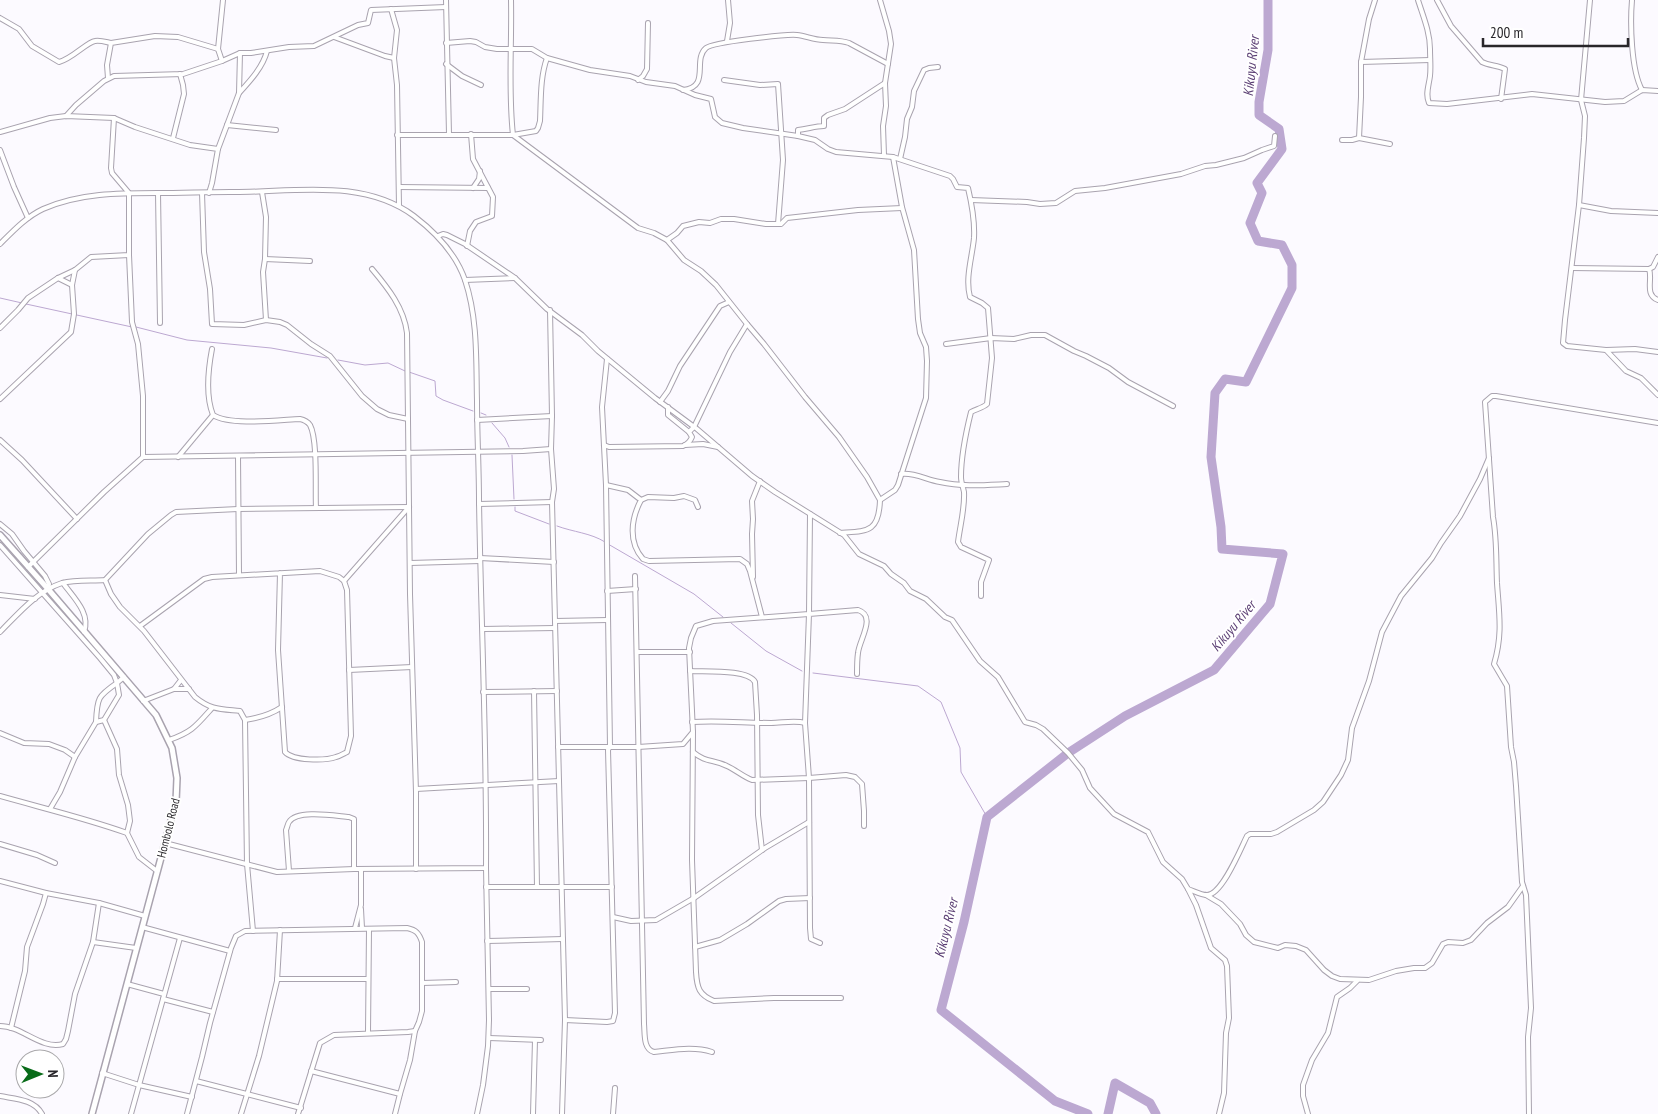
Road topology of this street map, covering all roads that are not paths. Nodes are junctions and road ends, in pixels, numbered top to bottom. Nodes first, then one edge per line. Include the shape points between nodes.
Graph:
1 (222, 0) edge
2 (446, 0) edge
3 (511, 0) edge
4 (728, 0) edge
5 (880, 0) edge
6 (1375, 0) edge
7 (1418, 0) edge
8 (1437, 0) edge
9 (1590, 0) edge
10 (1632, 0) edge
11 (446, 7) junction
12 (391, 9) junction
13 (0, 18) edge
14 (648, 23) dead end
15 (334, 37) junction
16 (727, 41) junction
17 (111, 43) junction
18 (446, 43) junction
19 (218, 49) junction
20 (512, 49) junction
21 (267, 51) junction
22 (240, 53) junction
23 (394, 58) junction
24 (547, 58) junction
25 (1430, 60) junction
26 (222, 61) junction
27 (1361, 62) junction
28 (446, 64) junction
29 (888, 64) junction
30 (938, 68) dead end
31 (180, 74) junction
32 (108, 78) junction
33 (638, 80) junction
34 (724, 80) dead end
35 (884, 83) junction
36 (481, 85) dead end
37 (683, 90) junction
38 (1642, 90) junction
39 (1658, 91) edge
40 (239, 93) junction
41 (1501, 99) junction
42 (1581, 100) junction
43 (66, 116) junction
44 (114, 118) junction
45 (227, 125) junction
46 (276, 130) dead end
47 (0, 132) edge
48 (780, 133) junction
49 (449, 134) junction
50 (472, 134) junction
51 (397, 135) junction
52 (513, 135) junction
53 (798, 136) junction
54 (1275, 136) dead end
55 (173, 138) junction
56 (1359, 138) junction
57 (1342, 140) dead end
58 (1390, 144) dead end
59 (218, 149) junction
60 (0, 150) edge
61 (884, 156) junction
62 (893, 156) junction
63 (900, 159) junction
64 (480, 171) junction
65 (399, 187) junction
66 (473, 188) junction
67 (488, 188) junction
68 (262, 192) junction
69 (129, 193) junction
70 (158, 193) junction
71 (202, 193) junction
72 (209, 193) junction
73 (971, 200) junction
74 (1579, 205) junction
75 (399, 206) junction
76 (902, 208) junction
77 (1658, 213) edge
78 (28, 218) junction
79 (778, 224) junction
80 (438, 236) junction
81 (667, 240) junction
82 (0, 244) edge
83 (467, 246) junction
84 (129, 254) junction
85 (1658, 257) edge
86 (265, 259) junction
87 (310, 261) dead end
88 (1572, 268) junction
89 (372, 269) dead end
90 (1649, 269) junction
91 (75, 270) junction
92 (58, 278) junction
93 (515, 278) junction
94 (465, 280) junction
95 (72, 286) junction
96 (1658, 300) edge
97 (729, 302) junction
98 (550, 310) junction
99 (266, 320) junction
100 (160, 324) dead end
101 (747, 324) junction
102 (0, 328) edge
103 (991, 338) junction
104 (946, 344) dead end
105 (212, 349) dead end
106 (1606, 350) junction
107 (1658, 352) edge
108 (607, 358) junction
109 (1658, 395) edge
110 (0, 399) edge
111 (660, 402) junction
112 (1173, 406) dead end
113 (668, 407) junction
114 (213, 415) junction
115 (552, 416) junction
116 (408, 419) junction
117 (477, 420) junction
118 (1658, 422) edge
119 (694, 427) junction
120 (689, 432) junction
121 (0, 440) edge
122 (604, 445) junction
123 (683, 446) junction
124 (719, 448) junction
125 (551, 449) junction
126 (478, 451) junction
127 (408, 452) junction
128 (315, 455) junction
129 (238, 456) junction
130 (143, 457) junction
131 (178, 457) junction
132 (1489, 458) junction
133 (901, 474) junction
134 (760, 481) junction
135 (962, 484) junction
136 (1007, 484) dead end
137 (606, 485) junction
138 (641, 500) junction
139 (880, 500) junction
140 (552, 502) junction
141 (479, 504) junction
142 (409, 507) junction
143 (698, 507) dead end
144 (316, 508) junction
145 (238, 510) junction
146 (810, 514) junction
147 (77, 519) junction
148 (0, 524) edge
149 (840, 533) junction
150 (12, 534) junction
151 (0, 536) edge
152 (4, 540) junction
153 (0, 546) edge
154 (480, 559) junction
155 (34, 561) junction
156 (554, 562) junction
157 (410, 563) junction
158 (28, 567) junction
159 (280, 573) junction
160 (239, 575) junction
161 (635, 576) dead end
162 (105, 580) junction
163 (344, 581) junction
164 (752, 581) junction
165 (63, 583) junction
166 (48, 589) junction
167 (636, 589) junction
168 (607, 591) junction
169 (42, 593) junction
170 (0, 595) edge
171 (981, 596) dead end
172 (35, 599) junction
173 (809, 614) junction
174 (762, 617) junction
175 (608, 620) junction
176 (555, 621) junction
177 (140, 626) junction
178 (555, 628) junction
179 (483, 629) junction
180 (0, 632) edge
181 (84, 632) junction
182 (637, 652) junction
183 (690, 652) junction
184 (412, 667) junction
185 (349, 670) junction
186 (690, 671) junction
187 (857, 674) dead end
188 (124, 677) junction
189 (181, 680) junction
190 (117, 683) junction
191 (174, 689) junction
192 (189, 689) junction
193 (534, 691) junction
194 (557, 691) junction
195 (483, 692) junction
196 (143, 701) junction
197 (282, 707) junction
198 (212, 708) junction
199 (104, 720) junction
200 (245, 720) junction
201 (96, 722) junction
202 (692, 722) junction
203 (756, 722) junction
204 (806, 723) junction
205 (693, 732) junction
206 (0, 733) edge
207 (169, 740) junction
208 (610, 746) junction
209 (558, 747) junction
210 (638, 747) junction
211 (693, 752) junction
212 (75, 757) junction
213 (809, 778) junction
214 (758, 780) junction
215 (560, 781) junction
216 (535, 783) junction
217 (485, 786) junction
218 (416, 789) junction
219 (0, 796) edge
220 (50, 809) junction
221 (809, 822) junction
222 (864, 826) dead end
223 (127, 833) junction
224 (0, 844) edge
225 (165, 844) junction
226 (762, 850) junction
227 (55, 863) dead end
228 (247, 864) junction
229 (486, 868) junction
230 (354, 869) junction
231 (361, 869) junction
232 (416, 869) junction
233 (158, 870) junction
234 (289, 871) junction
235 (0, 881) edge
236 (1523, 886) junction
237 (486, 887) junction
238 (538, 887) junction
239 (563, 887) junction
240 (612, 887) junction
241 (1188, 889) junction
242 (46, 893) junction
243 (1206, 895) junction
244 (694, 898) junction
245 (810, 898) junction
246 (99, 903) junction
247 (361, 905) junction
248 (145, 916) junction
249 (613, 917) junction
250 (642, 921) junction
251 (142, 927) junction
252 (355, 928) junction
253 (362, 928) junction
254 (368, 929) junction
255 (280, 930) junction
256 (253, 931) junction
257 (180, 938) junction
258 (563, 939) junction
259 (487, 941) junction
260 (93, 942) junction
261 (820, 943) dead end
262 (695, 947) junction
263 (136, 948) junction
264 (230, 951) junction
265 (277, 979) junction
266 (368, 979) junction
267 (1357, 980) junction
268 (456, 982) dead end
269 (422, 983) junction
270 (127, 984) junction
271 (489, 989) junction
272 (527, 989) dead end
273 (164, 994) junction
274 (841, 998) dead end
275 (163, 999) junction
276 (213, 1012) junction
277 (565, 1020) junction
278 (0, 1026) edge
279 (11, 1028) junction
280 (415, 1031) junction
281 (368, 1033) junction
282 (489, 1038) junction
283 (535, 1040) junction
284 (541, 1040) dead end
285 (712, 1052) dead end
286 (311, 1071) junction
287 (102, 1073) junction
288 (196, 1080) junction
289 (139, 1085) junction
290 (615, 1088) dead end
291 (247, 1094) junction
292 (400, 1094) junction
293 (0, 1096) edge
294 (192, 1097) junction
295 (301, 1108) junction
296 (42, 1114) edge
297 (92, 1114) edge
298 (131, 1114) edge
299 (187, 1114) edge
300 (241, 1114) edge
301 (298, 1114) edge
302 (394, 1114) edge
303 (477, 1114) edge
304 (533, 1114) edge
305 (562, 1114) edge
306 (613, 1114) edge
307 (1219, 1114) edge
308 (1308, 1114) edge
309 (1529, 1114) edge

1 - 19 street
2 - 11 street
3 - 20 street
4 - 16 street via 730,23
5 - 29 street via 890,30
6 - 27 street
7 - 25 street via 1428,30
8 - 41 street via 1451,26 1482,62 1505,69
9 - 42 street
10 - 38 street via 1634,60 1637,82
11 - 12 street
11 - 18 street
12 - 15 street via 371,10 368,24 358,25
12 - 23 street via 397,30
13 - 17 street via 20,29 32,46 59,62 91,42
14 - 33 street via 647,69
15 - 21 street via 314,46
15 - 23 street
16 - 29 street via 796,35 843,41
16 - 37 street via 706,48 702,53 698,81 694,87
17 - 19 street via 155,36 178,37
17 - 32 street
18 - 20 street via 470,41 485,47
18 - 28 street
19 - 26 street
20 - 24 street via 532,49
20 - 52 street
21 - 22 street
21 - 40 street via 263,63
22 - 26 street
22 - 40 street
23 - 51 street
24 - 33 street
24 - 52 street via 538,128
25 - 27 street
25 - 41 street via 1429,103
26 - 31 street
27 - 56 street
28 - 36 street
28 - 49 street
29 - 35 street
30 - 63 street via 924,70 914,91
31 - 32 street
31 - 55 street via 184,94
32 - 43 street
33 - 37 street
34 - 48 street via 778,84
35 - 53 street via 845,110 828,115 824,118 824,126 798,130
35 - 61 street
37 - 48 street via 711,99 715,117 722,123
38 - 39 street
38 - 42 street via 1624,101
40 - 45 street
41 - 42 street via 1532,94
42 - 74 street via 1585,116
43 - 44 street
43 - 47 street
44 - 55 street
44 - 69 street via 111,168
45 - 46 street
45 - 59 street
48 - 53 street
48 - 79 street via 783,160
49 - 50 street
49 - 51 street
50 - 52 street
50 - 64 street via 473,159
51 - 65 street
52 - 81 street via 638,228
53 - 61 street via 814,140 836,152
54 - 73 street via 1274,146 1244,158 1146,181 1075,191 1056,203
55 - 59 street via 190,145
56 - 57 street
56 - 58 street
59 - 72 street
60 - 78 street
61 - 62 street
62 - 63 street
62 - 76 street
63 - 73 street via 950,176 957,187 968,188
64 - 66 street
64 - 67 street
65 - 66 street
65 - 75 street
66 - 67 street
67 - 83 street via 493,197 492,216 476,222
68 - 72 street
68 - 75 street via 342,191
68 - 86 street via 266,217
69 - 70 street
69 - 78 street via 82,197 44,209
69 - 84 street
70 - 71 street
70 - 100 street
71 - 72 street
71 - 99 street via 212,324 244,325
73 - 103 street via 974,236 969,292 970,297 988,308
74 - 77 street via 1611,211
74 - 88 street
75 - 80 street
76 - 79 street via 787,218
76 - 133 street via 914,250 918,319 927,360 926,398
78 - 82 street
79 - 81 street via 734,219 699,222 683,226
80 - 83 street via 447,235
80 - 94 street
81 - 97 street via 684,260 716,285
83 - 93 street
84 - 91 street via 91,258
84 - 130 street via 132,322 138,344 143,396
85 - 90 street
86 - 87 street
86 - 99 street
88 - 90 street
88 - 106 street via 1563,343
89 - 116 street via 391,292 407,327
90 - 96 street via 1652,296
91 - 92 street
91 - 95 street
92 - 95 street
92 - 102 street via 28,298
93 - 94 street
93 - 98 street
94 - 117 street via 474,323
95 - 110 street via 74,314 71,332
97 - 101 street
97 - 111 street via 720,306
98 - 108 street
98 - 115 street
99 - 116 street via 287,325 330,356 377,410
101 - 119 street
101 - 139 street via 835,431
103 - 104 street
103 - 112 street via 1045,335
103 - 135 street via 987,404 971,412 964,442
105 - 114 street via 208,395
106 - 107 street
106 - 109 street via 1626,371 1641,378
108 - 111 street
108 - 122 street via 602,407
111 - 113 street
113 - 119 street
113 - 120 street via 668,415
114 - 128 street via 244,421 303,420 311,427
114 - 131 street
115 - 117 street
115 - 125 street
116 - 127 street
117 - 126 street
118 - 132 street via 1492,396 1486,402
119 - 120 street
119 - 124 street
120 - 123 street via 692,437
121 - 147 street
122 - 123 street
122 - 137 street
123 - 124 street via 703,444
124 - 134 street
125 - 126 street
125 - 140 street
126 - 127 street
126 - 141 street
127 - 128 street
127 - 142 street
128 - 129 street
128 - 144 street
129 - 131 street
129 - 145 street
130 - 131 street
130 - 147 street
132 - 236 street via 1500,620 1500,643 1494,664 1507,686
132 - 243 street via 1460,516 1401,596 1382,632 1352,728 1348,760 1331,792 1314,810 1277,832 1247,836 1233,867 1215,892
133 - 135 street
133 - 139 street via 895,490
134 - 146 street
134 - 164 street via 752,501
135 - 136 street
135 - 171 street via 963,509 958,542 961,547 988,560 981,582
137 - 138 street via 628,490
137 - 168 street
138 - 143 street via 684,496 695,500
138 - 164 street via 633,519 632,538 643,559 740,559 747,564
139 - 149 street via 880,511 871,528
140 - 141 street
140 - 156 street
141 - 154 street
142 - 144 street
142 - 157 street
142 - 163 street
144 - 145 street
145 - 160 street
145 - 162 street via 174,513 148,534
146 - 149 street
146 - 173 street
147 - 155 street
148 - 150 street
149 - 241 street via 859,554 884,566 910,591 926,599 952,620 980,661 998,677 1025,722 1043,729 1068,753 1082,770 1090,788 1114,814 1148,832 1163,862
150 - 152 street
150 - 155 street
151 - 152 street, Hombolo Road
152 - 158 street, Hombolo Road
153 - 169 street
154 - 156 street
154 - 157 street
154 - 179 street
155 - 158 street
155 - 166 street via 50,584
156 - 176 street
157 - 184 street
158 - 166 street, Hombolo Road
159 - 160 street
159 - 163 street via 320,571
159 - 197 street via 278,650
160 - 177 street via 204,579
161 - 167 street
162 - 165 street
162 - 177 street via 120,607
163 - 185 street
164 - 174 street
165 - 166 street
165 - 181 street via 84,612 87,621
166 - 169 street
166 - 181 street, Hombolo Road
167 - 168 street
167 - 182 street
168 - 175 street
169 - 172 street
169 - 190 street via 100,658
170 - 172 street
172 - 180 street
173 - 174 street
173 - 187 street via 858,610 866,615
173 - 204 street
174 - 183 street via 714,621 696,626
175 - 176 street
175 - 208 street
176 - 178 street
177 - 189 street
178 - 179 street
178 - 194 street
179 - 195 street
181 - 188 street, Hombolo Road
182 - 183 street
182 - 210 street
183 - 186 street
184 - 185 street
184 - 218 street
185 - 197 street via 351,741 347,752 322,759 289,756 285,752
186 - 202 street
186 - 203 street via 740,673 753,678
188 - 190 street
188 - 196 street, Hombolo Road
189 - 191 street
189 - 192 street
190 - 199 street via 119,695
190 - 201 street via 98,700
191 - 192 street
191 - 196 street
192 - 198 street
193 - 194 street
193 - 195 street
193 - 216 street
194 - 209 street
195 - 217 street
196 - 207 street, Hombolo Road via 156,715
197 - 200 street via 272,714
198 - 200 street via 240,711
198 - 207 street via 194,729
199 - 201 street
199 - 223 street via 117,749 119,775 130,821
200 - 228 street
201 - 212 street
202 - 203 street
202 - 205 street
203 - 204 street
203 - 214 street
204 - 213 street
205 - 210 street via 683,744
205 - 211 street
206 - 212 street via 24,742 50,744
207 - 225 street, Hombolo Road via 175,762 177,791
208 - 209 street
208 - 210 street
208 - 240 street
209 - 215 street
210 - 250 street
211 - 214 street via 706,761 720,763 744,777
211 - 244 street
212 - 220 street
213 - 214 street
213 - 221 street
213 - 222 street via 855,777 862,784
214 - 226 street
215 - 216 street
215 - 239 street
216 - 217 street
216 - 238 street
217 - 218 street
217 - 229 street
218 - 232 street
219 - 220 street
220 - 223 street
221 - 226 street
221 - 245 street
223 - 233 street via 140,857
224 - 227 street
225 - 228 street
225 - 233 street, Hombolo Road
226 - 244 street
228 - 234 street via 274,872
228 - 256 street
229 - 232 street
229 - 237 street
230 - 231 street
230 - 234 street
230 - 234 street via 354,819 309,814 289,820 286,830
231 - 232 street
231 - 247 street
233 - 248 street, Hombolo Road
235 - 242 street
236 - 267 street via 1508,908 1471,940 1443,944 1428,967
236 - 309 street via 1531,1008
237 - 238 street
237 - 259 street
238 - 239 street
239 - 240 street
239 - 258 street
240 - 249 street
241 - 243 street
241 - 307 street via 1212,948 1227,966 1229,1018 1224,1093
242 - 246 street
242 - 279 street via 27,947 25,971
243 - 267 street via 1221,904 1254,942 1278,948 1296,946 1306,950 1332,976
244 - 250 street via 656,920
244 - 262 street
245 - 261 street via 812,939
245 - 262 street via 780,901 720,940
246 - 248 street
246 - 260 street
247 - 252 street
247 - 253 street
248 - 251 street, Hombolo Road
249 - 250 street
249 - 277 street via 613,1020
250 - 285 street via 646,1047 654,1052 701,1049
251 - 257 street
251 - 263 street, Hombolo Road
252 - 253 street
252 - 255 street
253 - 254 street
254 - 266 street
254 - 269 street via 407,928 420,935
255 - 256 street
255 - 265 street
256 - 264 street via 236,936
257 - 264 street
257 - 273 street
258 - 259 street
258 - 277 street
259 - 271 street
260 - 263 street
260 - 279 street via 75,994 63,1044 46,1042
262 - 274 street via 696,984 706,998 714,1001
263 - 270 street, Hombolo Road
264 - 276 street
265 - 266 street
265 - 291 street
266 - 281 street
267 - 308 street via 1337,997 1328,1033 1304,1080 1303,1096
268 - 269 street
269 - 280 street via 422,1011
270 - 273 street
270 - 287 street, Hombolo Road
271 - 272 street
271 - 282 street
273 - 275 street
275 - 276 street
275 - 289 street
276 - 288 street
277 - 305 street
278 - 279 street
280 - 281 street
280 - 292 street
281 - 286 street via 328,1036 320,1043
282 - 283 street
282 - 303 street
283 - 284 street
283 - 304 street
286 - 292 street
286 - 295 street
287 - 289 street
287 - 297 street, Hombolo Road
288 - 291 street
288 - 294 street
289 - 294 street
289 - 298 street
290 - 306 street
291 - 295 street
291 - 300 street
292 - 302 street
293 - 296 street via 30,1102
294 - 299 street
295 - 301 street

